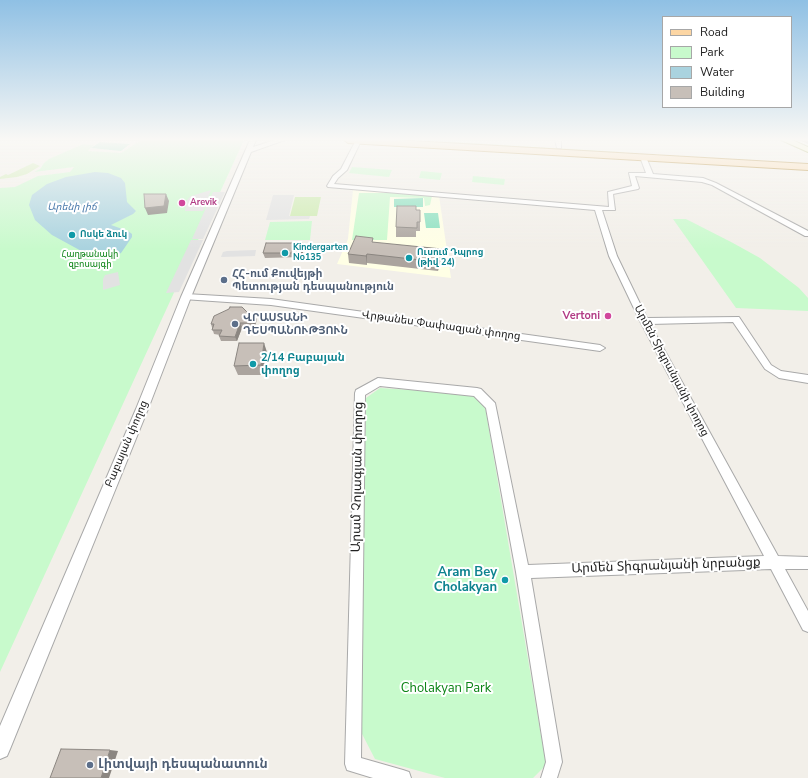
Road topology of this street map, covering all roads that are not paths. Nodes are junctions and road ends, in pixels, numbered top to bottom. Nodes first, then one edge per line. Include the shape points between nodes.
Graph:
1 (237, 176) edge
2 (335, 176) edge
3 (632, 176) edge
4 (661, 176) edge
5 (598, 208) junction
6 (808, 234) edge
7 (186, 297) junction
8 (644, 321) junction
9 (600, 348) dead end
10 (808, 379) edge
11 (774, 562) junction
12 (808, 564) edge
13 (524, 572) junction
14 (808, 625) edge
15 (0, 748) edge
16 (403, 778) edge
17 (549, 778) edge

1 - 7 street, Բաբայան փողոց
2 - 5 street via 330,186
3 - 5 street via 636,188 610,193 613,209
4 - 6 street via 709,182
5 - 8 street, Արմեն Տիգրանյանի փողոց via 612,256
7 - 9 street, Վրթանես Փափազյան փողոց via 271,302
7 - 15 street, Բաբայան փողոց via 142,409
8 - 10 street via 736,318 768,367 778,374
8 - 11 street, Արմեն Տիգրանյանի փողոց
11 - 12 street, Արմեն Տիգրանյանի նրբանցք
11 - 13 street, Արմեն Տիգրանյանի նրբանցք
11 - 14 street, Արմեն Տիգրանյանի փողոց
13 - 16 street, Արամ Չոլագյան փողոց via 491,406 477,392 468,390 378,382 360,393 353,764
13 - 17 street, Արամ Չոլագյան փողոց via 554,762

